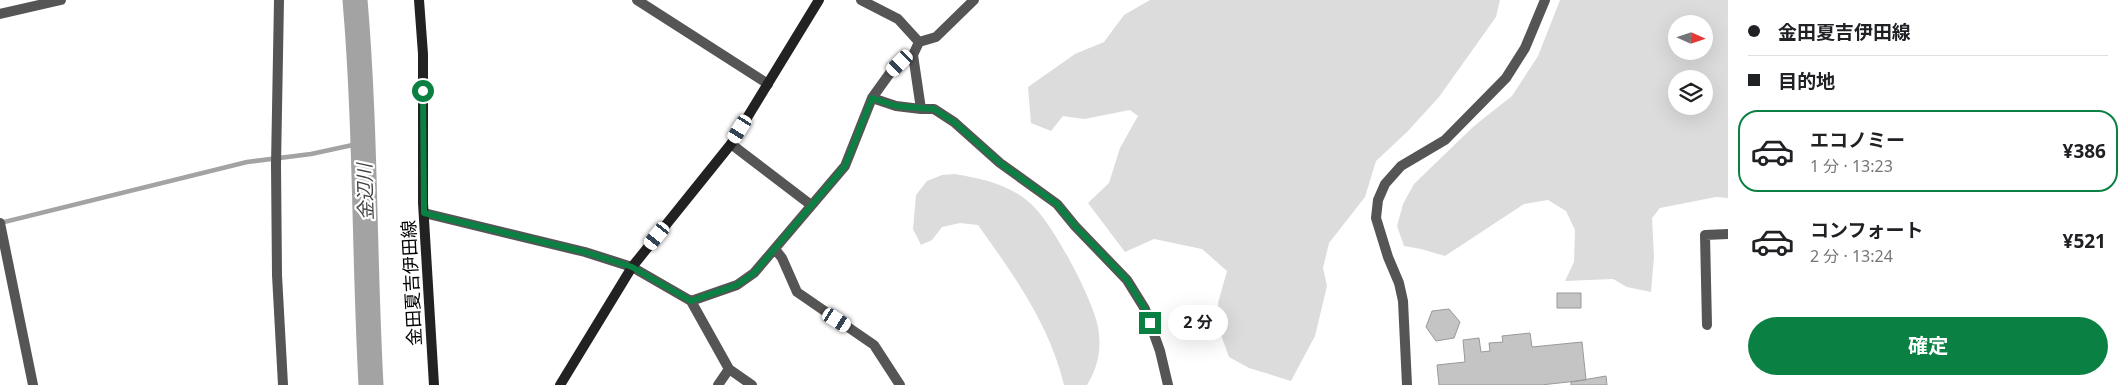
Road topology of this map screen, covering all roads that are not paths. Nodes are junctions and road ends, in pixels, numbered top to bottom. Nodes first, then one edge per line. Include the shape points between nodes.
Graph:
1 (61, 0) edge
2 (279, 0) edge
3 (418, 0) edge
4 (637, 0) edge
5 (819, 0) edge
6 (861, 0) edge
7 (974, 0) edge
8 (1545, 0) edge
9 (0, 14) edge
10 (919, 42) junction
11 (913, 55) junction
12 (768, 84) junction
13 (872, 98) junction
14 (921, 108) junction
15 (731, 144) junction
16 (811, 205) junction
17 (424, 213) junction
18 (0, 223) edge
19 (1728, 234) edge
20 (775, 249) junction
21 (632, 267) junction
22 (691, 301) junction
23 (1707, 325) dead end
24 (730, 369) junction
25 (33, 385) edge
26 (283, 385) edge
27 (434, 385) edge
28 (560, 385) edge
29 (718, 385) edge
30 (752, 385) edge
31 (900, 385) edge
32 (1168, 385) edge
33 (1407, 385) edge

1 - 9 street
2 - 26 street via 276,165
3 - 17 main road, 金田夏吉伊田線 via 423,54
4 - 12 street
5 - 12 main road
6 - 10 street via 898,19
7 - 10 street via 936,37
8 - 33 street via 1525,48 1506,78 1445,140 1401,166 1385,184 1378,200 1376,218 1403,300
10 - 11 street
11 - 13 street via 890,73
11 - 14 street
12 - 15 main road
13 - 14 street via 896,106
13 - 16 street via 845,166
14 - 32 street via 934,109 954,122 1000,163 1057,204 1127,280 1145,309
15 - 16 street
15 - 21 main road
16 - 20 street
17 - 21 street via 585,252
17 - 27 main road, 金田夏吉伊田線
18 - 25 street
19 - 23 street via 1705,235
20 - 22 street via 754,273 737,285
20 - 31 street via 797,292 874,345
21 - 22 street
21 - 28 main road
22 - 24 street
24 - 29 street
24 - 30 street

